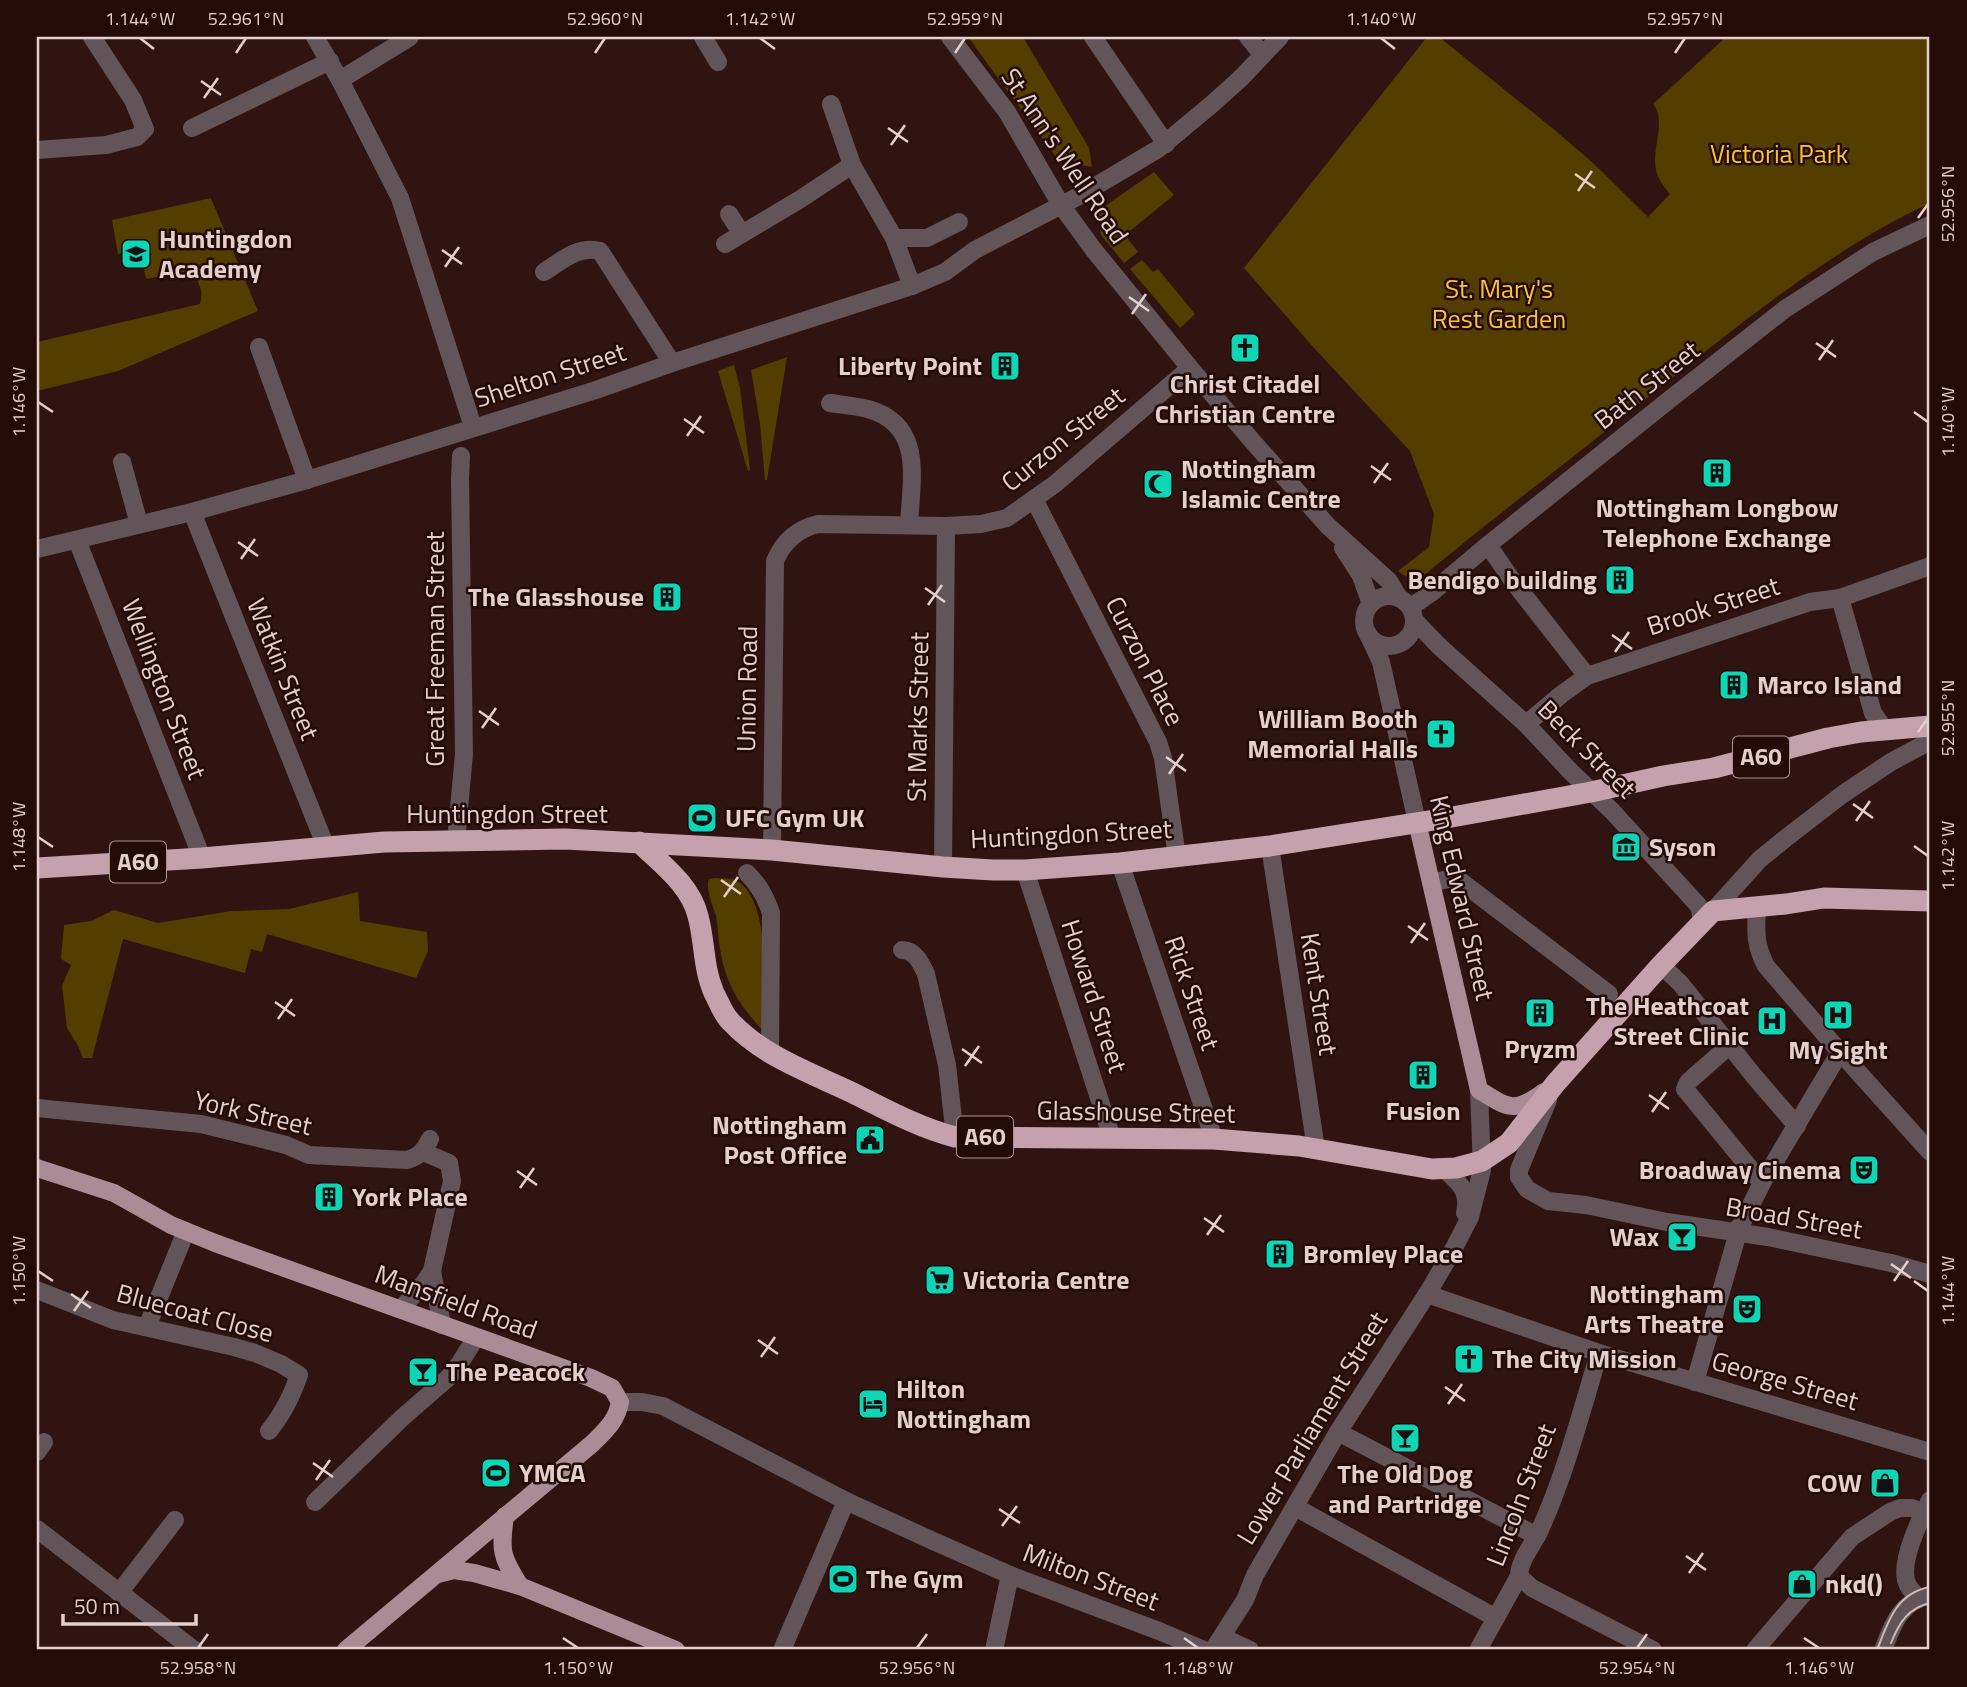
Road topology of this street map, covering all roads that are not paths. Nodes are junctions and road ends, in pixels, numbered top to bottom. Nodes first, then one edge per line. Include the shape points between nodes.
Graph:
1 (92, 37) edge
2 (315, 37) edge
3 (410, 37) edge
4 (703, 37) edge
5 (950, 37) edge
6 (1093, 37) edge
7 (1248, 37) edge
8 (1280, 37) edge
9 (1262, 54) junction
10 (330, 61) junction
11 (718, 62) dead end
12 (340, 79) junction
13 (831, 104) dead end
14 (192, 128) dead end
15 (1166, 144) junction
16 (37, 150) edge
17 (852, 165) junction
18 (1061, 205) junction
19 (729, 214) dead end
20 (959, 222) dead end
21 (1930, 225) edge
22 (741, 234) junction
23 (894, 238) junction
24 (725, 244) dead end
25 (544, 272) dead end
26 (912, 286) junction
27 (259, 347) dead end
28 (672, 363) junction
29 (1190, 368) junction
30 (830, 403) dead end
31 (473, 427) junction
32 (461, 456) dead end
33 (122, 462) dead end
34 (307, 480) junction
35 (1034, 499) junction
36 (192, 512) junction
37 (139, 524) junction
38 (909, 525) junction
39 (946, 526) junction
40 (1328, 526) junction
41 (793, 536) joint
42 (77, 540) junction
43 (1488, 545) junction
44 (37, 549) edge
45 (1930, 566) edge
46 (1840, 598) junction
47 (1371, 604) junction
48 (1408, 608) junction
49 (1368, 634) junction
50 (1587, 676) junction
51 (1526, 724) junction
52 (1930, 726) edge
53 (1885, 730) junction
54 (1930, 741) edge
55 (1591, 792) junction
56 (1418, 822) junction
57 (456, 841) junction
58 (639, 842) junction
59 (1270, 846) junction
60 (326, 847) junction
61 (772, 850) junction
62 (1178, 857) junction
63 (202, 858) junction
64 (1120, 863) junction
65 (943, 867) junction
66 (37, 868) edge
67 (1025, 870) junction
68 (747, 873) dead end
69 (1431, 883) junction
70 (1930, 901) edge
71 (1757, 906) junction
72 (1713, 911) junction
73 (1698, 928) junction
74 (902, 950) dead end
75 (1661, 965) junction
76 (1609, 994) dead end
77 (1730, 1045) junction
78 (1840, 1052) junction
79 (770, 1053) junction
80 (1555, 1084) junction
81 (1479, 1090) junction
82 (37, 1108) edge
83 (1797, 1126) junction
84 (956, 1137) junction
85 (1112, 1138) junction
86 (1214, 1139) junction
87 (1316, 1149) junction
88 (1930, 1152) edge
89 (1482, 1161) junction
90 (37, 1168) edge
91 (1444, 1169) junction
92 (1762, 1183) junction
93 (186, 1231) junction
94 (1735, 1231) junction
95 (1453, 1250) junction
96 (432, 1271) junction
97 (1930, 1274) edge
98 (37, 1290) edge
99 (1427, 1294) junction
100 (401, 1309) junction
101 (442, 1325) junction
102 (146, 1327) junction
103 (476, 1337) junction
104 (1599, 1353) junction
105 (299, 1375) junction
106 (317, 1380) dead end
107 (1695, 1382) junction
108 (620, 1402) junction
109 (269, 1431) dead end
110 (1338, 1432) junction
111 (1930, 1452) edge
112 (846, 1501) junction
113 (315, 1502) dead end
114 (1927, 1506) edge
115 (1295, 1507) junction
116 (505, 1516) junction
117 (175, 1520) dead end
118 (37, 1529) edge
119 (1537, 1536) junction
120 (435, 1575) junction
121 (1010, 1575) junction
122 (1519, 1576) junction
123 (520, 1586) junction
124 (119, 1593) junction
125 (1925, 1596) edge
126 (1496, 1618) junction
127 (1217, 1644) edge
128 (194, 1650) edge
129 (346, 1650) edge
130 (676, 1650) edge
131 (782, 1650) edge
132 (994, 1650) edge
133 (1204, 1650) edge
134 (1250, 1650) edge
135 (1478, 1650) edge
136 (1653, 1650) edge
137 (1755, 1650) edge
138 (1883, 1650) edge

1 - 16 street via 133,100 145,129 136,137 106,145
2 - 10 street
3 - 12 street
4 - 11 street
5 - 18 street, St Ann's Well Road via 1007,112
6 - 15 street via 1144,98
7 - 9 street
8 - 9 street, Shelton Street
9 - 15 street, Shelton Street
10 - 12 street
10 - 14 street
12 - 31 street via 400,198
13 - 17 street
15 - 18 street, Shelton Street
17 - 22 street
17 - 23 street
18 - 26 street, Shelton Street
18 - 29 street, St Ann's Well Road
19 - 22 street
20 - 23 street via 926,239
21 - 43 street, Bath Street via 1873,252 1785,309
22 - 24 street
23 - 26 street
25 - 28 street via 579,250 600,251
26 - 28 street, Shelton Street
27 - 34 street
28 - 31 street, Shelton Street
29 - 35 street, Curzon Street
29 - 40 street, St Ann's Well Road
30 - 38 street via 867,409 900,428 910,454
31 - 34 street, Shelton Street
32 - 57 street, Great Freeman Street via 464,754
33 - 37 street
34 - 36 street, Shelton Street
35 - 39 street, Curzon Street via 1007,518
35 - 62 street, Curzon Place via 1158,742
36 - 37 street, Shelton Street
36 - 60 street, Watkin Street
37 - 42 street, Shelton Street
38 - 39 street, Curzon Street
38 - 41 street, Curzon Street via 818,524
39 - 65 street, St Marks Street
40 - 47 street, St Ann's Well Road via 1361,576
40 - 48 street, St Ann's Well Road via 1389,581
41 - 61 street, Union Road via 775,561
42 - 44 street, Shelton Street
42 - 63 street, Wellington Street
43 - 48 street, Bath Street
43 - 50 street
45 - 46 street, Brook Street
46 - 50 street, Brook Street via 1810,602
46 - 53 street via 1873,713
47 - 48 street via 1384,597
47 - 49 street via 1365,619
48 - 49 street via 1413,628 1410,636 1396,645 1380,644
48 - 51 street, Beck Street via 1439,646
49 - 56 street, King Edward Street via 1381,662
50 - 51 street, Brook Street
51 - 55 street, Beck Street
52 - 53 highway, Huntingdon Street / A60
53 - 55 highway, Huntingdon Street / A60 via 1828,738 1714,768
54 - 72 street via 1871,775 1786,838 1760,859
55 - 56 highway, Huntingdon Street / A60
55 - 73 street, Beck Street via 1698,905
56 - 59 highway, Huntingdon Street / A60
56 - 69 main road, King Edward Street
57 - 58 highway, Huntingdon Street / A60
57 - 60 highway, Huntingdon Street / A60
58 - 61 highway, Huntingdon Street / A60
58 - 79 highway, Glasshouse Street / A60 via 691,898 713,991 728,1019
59 - 62 highway, Huntingdon Street / A60
59 - 87 street, Kent Street
60 - 63 highway, Huntingdon Street / A60
61 - 65 highway, Huntingdon Street / A60
62 - 64 highway, Huntingdon Street / A60
63 - 66 highway, Huntingdon Street / A60
64 - 67 highway, Huntingdon Street / A60
64 - 86 street, Rick Street
65 - 67 highway, Huntingdon Street / A60
67 - 85 street, Howard Street
68 - 79 street via 766,897 771,914
69 - 76 street via 1459,880
69 - 81 main road, King Edward Street
70 - 71 highway via 1824,898
71 - 72 highway
71 - 78 street via 1755,939 1766,966
72 - 73 highway, A60
73 - 75 highway, A60
74 - 84 street via 914,954 926,974 947,1065
75 - 77 street
75 - 80 highway, A60
77 - 83 street
77 - 92 street via 1685,1089
78 - 83 street
78 - 88 street
79 - 84 highway, Glasshouse Street / A60
80 - 81 main road via 1523,1106 1503,1105
80 - 89 highway, A60 via 1509,1143
80 - 94 street, Broad Street via 1520,1168 1519,1177 1527,1189 1548,1201
81 - 89 street, Lower Parliament Street
82 - 96 street, York Street via 201,1124 309,1155 407,1160 430,1145 449,1163 452,1181
83 - 92 street
84 - 85 highway, Glasshouse Street / A60
85 - 86 highway, Glasshouse Street / A60
86 - 87 highway, Glasshouse Street / A60
87 - 91 highway, Glasshouse Street / A60
89 - 91 highway, Glasshouse Street / A60
89 - 95 street, Lower Parliament Street via 1470,1217
90 - 93 main road, Mansfield Road via 114,1193
91 - 95 street, Lower Parliament Street via 1464,1189 1466,1198
92 - 94 street
93 - 100 main road, Mansfield Road
93 - 102 street
94 - 97 street, Broad Street
94 - 107 street
95 - 99 street, Lower Parliament Street
96 - 100 street
96 - 101 street
98 - 102 street, Bluecoat Close via 113,1320
99 - 104 street, George Street
99 - 110 street, Lower Parliament Street
100 - 101 main road, Mansfield Road
101 - 103 main road, Mansfield Road
102 - 105 street, Bluecoat Close via 244,1350
103 - 108 main road, Mansfield Road via 603,1384
103 - 113 street via 449,1377
104 - 107 street, George Street
104 - 119 street, Lincoln Street via 1556,1492
105 - 106 street, Bluecoat Close
105 - 109 street via 283,1413
107 - 111 street, George Street
108 - 112 street via 663,1406
108 - 116 main road via 618,1413 602,1435
110 - 115 street, Lower Parliament Street
110 - 119 street
112 - 121 street, Milton Street
112 - 131 street
114 - 125 street via 1905,1569 1912,1592
114 - 137 street via 1890,1512 1852,1537
115 - 126 street
115 - 127 street, Lower Parliament Street
116 - 120 main road
116 - 123 main road via 503,1554
117 - 124 street
118 - 124 street
119 - 122 street, Lincoln Street
120 - 123 main road via 454,1570
120 - 129 main road
121 - 132 street
121 - 133 street, Milton Street
122 - 126 street, Lincoln Street
122 - 136 street via 1532,1588
123 - 130 main road
124 - 128 street
125 - 138 street via 1901,1611
126 - 135 street, Lincoln Street
127 - 134 street

